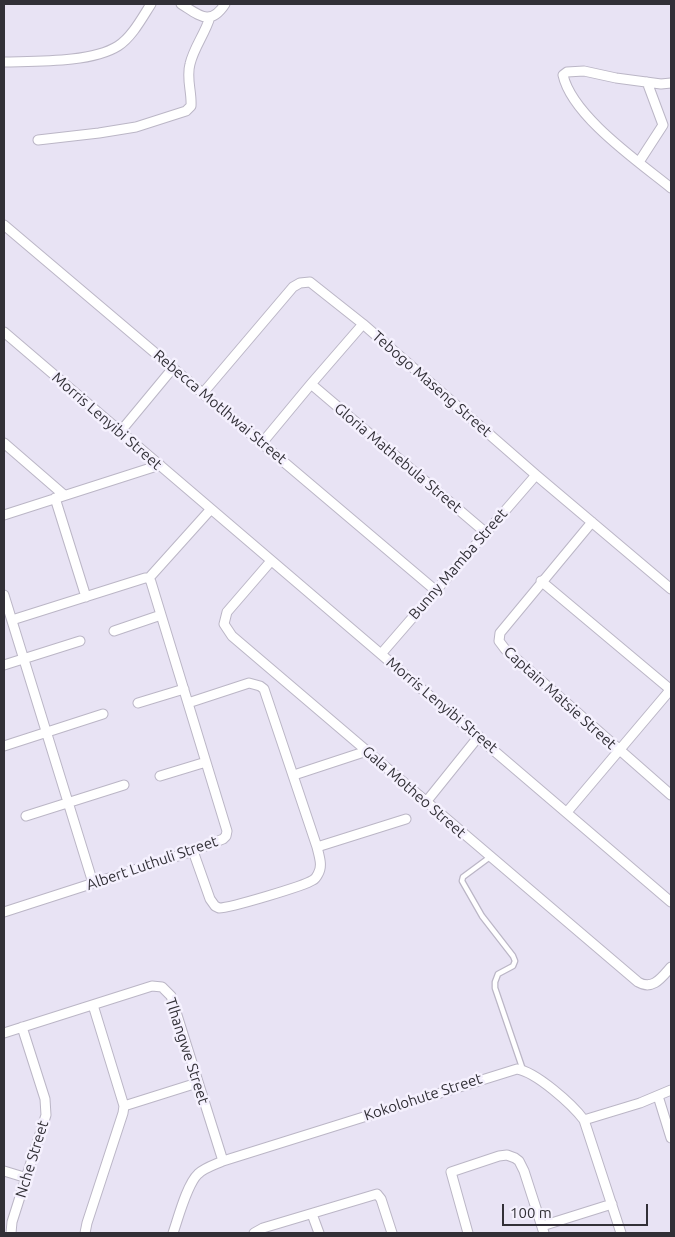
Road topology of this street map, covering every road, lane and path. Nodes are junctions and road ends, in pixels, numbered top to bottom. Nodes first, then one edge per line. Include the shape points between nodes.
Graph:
1 (151, 4) edge
2 (181, 4) edge
3 (225, 4) edge
4 (210, 17) junction
5 (4, 62) edge
6 (647, 82) junction
7 (671, 83) edge
8 (38, 140) dead end
9 (639, 162) junction
10 (671, 188) edge
11 (4, 225) edge
12 (363, 324) junction
13 (4, 332) edge
14 (173, 368) junction
15 (311, 384) junction
16 (203, 392) junction
17 (120, 432) junction
18 (4, 443) edge
19 (262, 443) junction
20 (160, 466) junction
21 (536, 475) junction
22 (59, 496) junction
23 (211, 509) junction
24 (4, 515) edge
25 (592, 522) junction
26 (485, 532) junction
27 (272, 561) junction
28 (149, 578) junction
29 (541, 581) junction
30 (671, 589) edge
31 (436, 590) junction
32 (4, 594) edge
33 (86, 597) junction
34 (161, 616) junction
35 (12, 620) junction
36 (114, 631) dead end
37 (80, 641) dead end
38 (381, 654) junction
39 (24, 659) junction
40 (4, 665) edge
41 (184, 689) junction
42 (671, 690) edge
43 (138, 703) dead end
44 (188, 703) junction
45 (103, 714) dead end
46 (47, 733) junction
47 (479, 736) junction
48 (4, 746) edge
49 (367, 751) junction
50 (620, 751) junction
51 (206, 762) junction
52 (294, 775) junction
53 (160, 776) dead end
54 (124, 785) dead end
55 (671, 795) edge
56 (68, 802) junction
57 (426, 802) junction
58 (567, 812) junction
59 (26, 816) dead end
60 (406, 819) dead end
61 (317, 847) junction
62 (193, 851) junction
63 (490, 857) junction
64 (93, 883) junction
65 (671, 902) edge
66 (4, 912) edge
67 (671, 967) edge
68 (93, 1005) junction
69 (22, 1027) junction
70 (4, 1033) edge
71 (523, 1070) junction
72 (197, 1083) junction
73 (671, 1090) edge
74 (658, 1096) junction
75 (124, 1106) junction
76 (584, 1120) junction
77 (671, 1138) edge
78 (222, 1161) junction
79 (4, 1171) edge
80 (27, 1178) junction
81 (612, 1204) junction
82 (312, 1214) junction
83 (543, 1230) edge
84 (10, 1233) edge
85 (85, 1233) edge
86 (173, 1233) edge
87 (254, 1233) edge
88 (319, 1233) edge
89 (392, 1233) edge
90 (468, 1233) edge
91 (621, 1233) edge

1 - 5 street via 125,40 102,53 56,60
2 - 4 street
3 - 4 street
4 - 8 street via 189,65 191,106 186,111 136,127
6 - 7 street
6 - 9 street via 663,124
6 - 9 street via 584,71 567,72 563,76 582,110
9 - 10 street
11 - 14 street, Rebecca Motlhwai Street
12 - 15 street
12 - 16 street, Tebogo Maseng Street via 310,282 297,284
12 - 21 street, Tebogo Maseng Street
13 - 17 street, Morris Lenyibi Street
14 - 16 street, Rebecca Motlhwai Street
14 - 17 street
15 - 19 street
15 - 26 street, Gloria Mathebula Street
16 - 19 street, Rebecca Motlhwai Street
17 - 20 street, Morris Lenyibi Street
18 - 22 street
19 - 31 street, Rebecca Motlhwai Street
20 - 22 street
20 - 23 street, Morris Lenyibi Street
21 - 25 street, Tebogo Maseng Street
21 - 26 street, Bunny Mamba Street
22 - 24 street
22 - 33 street
23 - 27 street, Morris Lenyibi Street
23 - 28 street
25 - 29 street, Captain Matsie Street
25 - 30 street, Tebogo Maseng Street
26 - 31 street, Bunny Mamba Street
27 - 38 street, Morris Lenyibi Street
27 - 49 street, Gala Motheo Street via 227,612 226,630
28 - 33 street
28 - 34 street, Albert Luthuli Street
29 - 42 street
29 - 50 street, Captain Matsie Street via 500,633 500,645
31 - 38 street, Bunny Mamba Street
32 - 35 street
33 - 35 street
34 - 36 street
34 - 41 street, Albert Luthuli Street
35 - 39 street
37 - 39 street
38 - 47 street, Morris Lenyibi Street
39 - 40 street
39 - 46 street
41 - 43 street
41 - 44 street, Albert Luthuli Street
42 - 50 street
44 - 51 street, Albert Luthuli Street
44 - 52 street via 249,683 260,686 267,695
45 - 46 street
46 - 48 street
46 - 56 street
47 - 57 street
47 - 58 street, Morris Lenyibi Street
49 - 52 street
49 - 57 street, Gala Motheo Street
50 - 55 street, Captain Matsie Street
50 - 58 street
51 - 53 street
51 - 62 street, Albert Luthuli Street via 227,831 223,839
52 - 61 street
54 - 56 street
56 - 59 street
56 - 64 street
57 - 63 street, Gala Motheo Street
58 - 65 street, Morris Lenyibi Street
60 - 61 street
61 - 62 street via 320,869 313,880 222,908 215,906 210,899
62 - 64 street, Albert Luthuli Street
63 - 67 street, Gala Motheo Street via 638,982 652,985
63 - 71 lane via 462,881 482,916 515,961 513,966 498,974 495,988
64 - 66 street, Albert Luthuli Street
68 - 69 street, Tlhangwe Street
68 - 72 street, Tlhangwe Street via 152,986 162,987 171,996
68 - 75 street
69 - 70 street, Tlhangwe Street
69 - 80 street, Nche Street via 46,1107
71 - 76 street via 572,1106
71 - 78 street, Kokolohute Street via 502,1072
72 - 75 street
72 - 78 street, Tlhangwe Street
73 - 74 street
74 - 76 street
74 - 77 street
75 - 85 street
76 - 81 street
78 - 86 street, Kokolohute Street via 194,1177
79 - 80 street
80 - 84 street, Nche Street
81 - 83 street
81 - 91 street
82 - 87 street
82 - 88 street
82 - 89 street via 377,1194 382,1199
83 - 90 street via 519,1161 507,1155 451,1172

